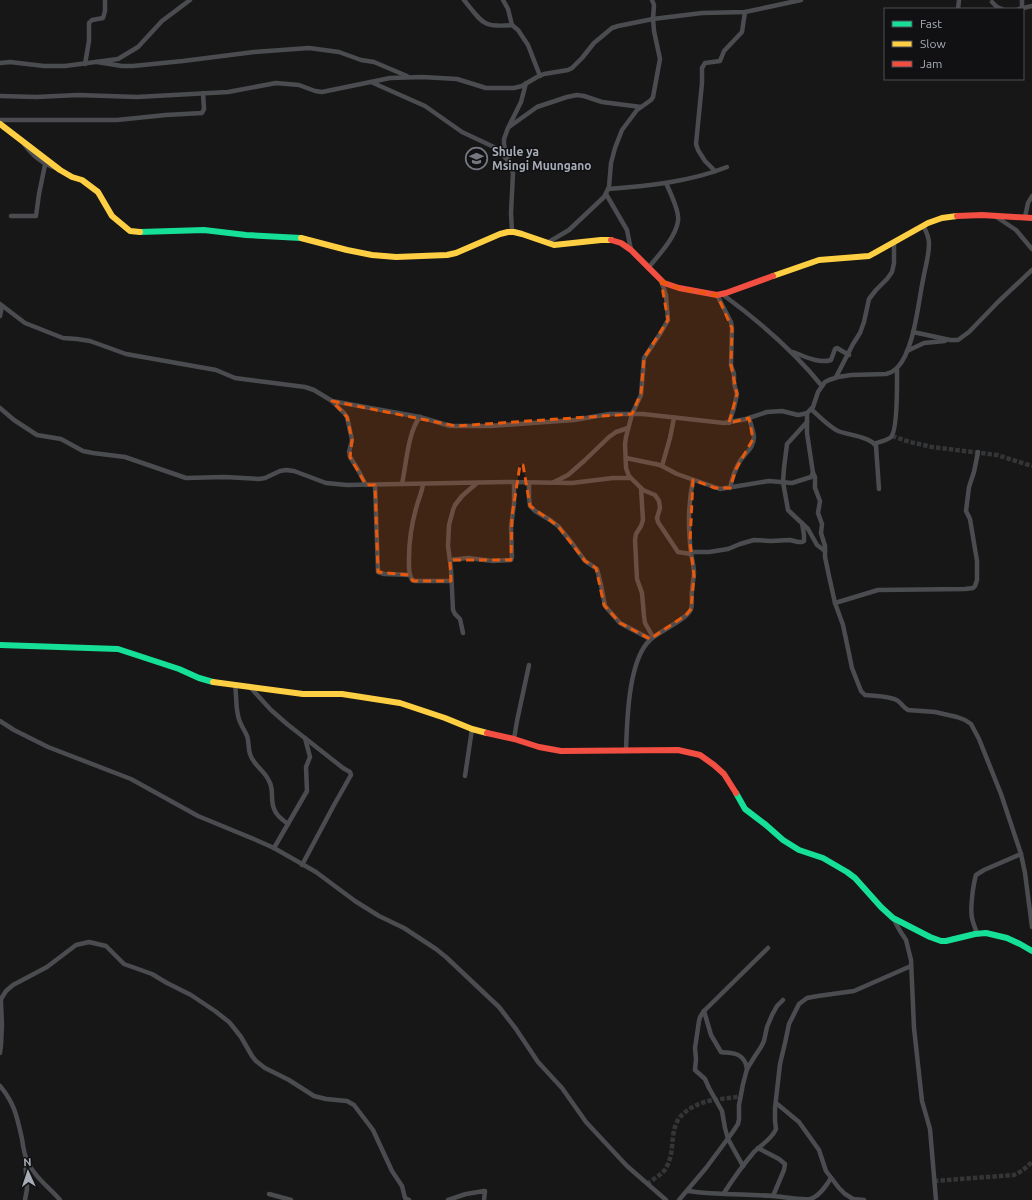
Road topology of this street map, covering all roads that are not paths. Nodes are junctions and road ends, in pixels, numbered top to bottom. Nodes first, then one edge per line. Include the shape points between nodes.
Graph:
1 (105, 0) edge
2 (190, 0) edge
3 (464, 0) edge
4 (503, 0) edge
5 (652, 0) edge
6 (801, 0) edge
7 (992, 1) edge
8 (1000, 8) edge
9 (745, 12) junction
10 (653, 19) junction
11 (512, 25) junction
12 (97, 62) junction
13 (0, 63) edge
14 (85, 64) junction
15 (540, 76) junction
16 (408, 77) junction
17 (369, 81) junction
18 (526, 84) junction
19 (203, 93) junction
20 (0, 96) edge
21 (641, 107) junction
22 (0, 120) edge
23 (0, 124) edge
24 (508, 128) junction
25 (22, 141) junction
26 (511, 164) junction
27 (45, 165) junction
28 (727, 167) dead end
29 (60, 170) junction
30 (715, 171) junction
31 (666, 183) junction
32 (608, 189) junction
33 (606, 194) junction
34 (1032, 196) edge
35 (994, 215) junction
36 (11, 216) dead end
37 (1025, 218) junction
38 (1032, 218) edge
39 (924, 227) junction
40 (512, 232) junction
41 (894, 242) junction
42 (547, 243) junction
43 (1032, 249) edge
44 (631, 250) junction
45 (648, 268) junction
46 (1032, 270) edge
47 (661, 281) junction
48 (720, 294) junction
49 (1, 305) edge
50 (0, 316) edge
51 (914, 332) junction
52 (950, 340) junction
53 (908, 350) junction
54 (792, 351) junction
55 (849, 355) junction
56 (897, 369) junction
57 (836, 378) junction
58 (822, 386) junction
59 (332, 401) junction
60 (0, 408) edge
61 (811, 409) junction
62 (807, 413) junction
63 (632, 414) junction
64 (420, 417) junction
65 (674, 418) junction
66 (749, 418) junction
67 (807, 422) junction
68 (729, 423) junction
69 (628, 428) junction
70 (874, 444) junction
71 (978, 452) dead end
72 (626, 458) junction
73 (662, 466) junction
74 (813, 473) junction
75 (630, 478) junction
76 (693, 480) junction
77 (783, 482) junction
78 (477, 483) junction
79 (514, 483) junction
80 (530, 483) junction
81 (402, 484) junction
82 (423, 484) junction
83 (551, 484) junction
84 (366, 485) junction
85 (375, 485) junction
86 (641, 488) junction
87 (730, 488) junction
88 (879, 489) dead end
89 (802, 523) junction
90 (825, 552) junction
91 (691, 553) junction
92 (450, 560) junction
93 (410, 575) junction
94 (451, 581) junction
95 (835, 603) junction
96 (463, 633) dead end
97 (652, 638) junction
98 (0, 645) edge
99 (529, 665) dead end
100 (235, 685) junction
101 (249, 686) junction
102 (0, 721) edge
103 (472, 729) junction
104 (305, 738) junction
105 (514, 739) junction
106 (626, 751) junction
107 (465, 776) dead end
108 (288, 824) junction
109 (274, 848) junction
110 (1021, 854) junction
111 (302, 865) junction
112 (893, 918) junction
113 (1032, 927) edge
114 (977, 933) junction
115 (768, 948) dead end
116 (1032, 951) edge
117 (911, 966) junction
118 (783, 1000) dead end
119 (704, 1011) junction
120 (0, 1053) edge
121 (748, 1069) junction
122 (0, 1086) edge
123 (776, 1103) junction
124 (728, 1139) junction
125 (758, 1148) junction
126 (25, 1157) junction
127 (743, 1166) junction
128 (831, 1178) junction
129 (688, 1191) junction
130 (724, 1193) junction
131 (269, 1194) dead end
132 (773, 1196) junction
133 (486, 1199) edge
134 (25, 1200) edge
135 (60, 1200) edge
136 (291, 1200) edge
137 (409, 1200) edge
138 (448, 1200) edge
139 (666, 1200) edge
140 (679, 1200) edge
141 (806, 1200) edge
142 (864, 1200) edge
143 (936, 1200) edge

1 - 14 street via 103,18 89,23
2 - 12 street via 162,21 132,52 118,59
3 - 11 street via 486,24
4 - 11 street
5 - 10 street
6 - 9 street
7 - 8 street
9 - 10 street via 714,12
9 - 30 street via 742,32 724,51 720,61 705,63 702,68 696,146
10 - 15 street via 612,28 592,45 574,67
10 - 21 street via 660,59 653,97
11 - 15 street via 528,45
12 - 14 street
12 - 16 street via 133,66 309,48 339,52 371,61
13 - 14 street via 22,62 55,66
15 - 18 street
16 - 17 street
16 - 18 street via 451,78 486,88 510,88
17 - 19 street via 322,92 299,85 276,83 228,92
17 - 26 street via 425,106 462,132 496,148
18 - 24 street via 521,102
19 - 20 street via 137,97
19 - 22 street via 202,113 117,120
21 - 24 street via 598,101 577,95 537,107
21 - 32 street via 622,130 611,163
23 - 25 street
24 - 26 street via 504,145
25 - 27 street via 29,152
25 - 29 street
26 - 40 street
27 - 29 street
27 - 36 street via 36,216
28 - 30 street
29 - 40 street via 98,192 109,212 130,231 136,232 204,230 246,236 297,238 372,255 396,257 456,253 500,234
30 - 31 street via 688,180
31 - 32 street
31 - 45 street via 678,221 668,242
32 - 33 street
33 - 42 street via 569,230
33 - 44 street via 627,230
34 - 37 street
35 - 37 street
35 - 39 street via 957,216 936,220
35 - 43 street via 1016,230
37 - 38 street
39 - 41 street
39 - 51 street via 928,234 929,248
40 - 42 street
41 - 48 street via 869,256 819,260
41 - 55 street via 892,272 869,299 860,334
42 - 44 street via 554,245 611,240
44 - 45 street
45 - 47 street
46 - 52 street via 969,332 958,340
47 - 48 street via 679,288
47 - 63 street via 666,295 668,320 644,358 641,393
48 - 54 street
48 - 68 street via 732,328 731,365 736,397
49 - 50 street
49 - 59 street via 25,323 63,338 90,341 126,354 216,370 235,378 305,387
51 - 52 street
51 - 53 street
52 - 53 street via 924,343
53 - 56 street
54 - 55 street via 809,358 827,361 831,360 837,348
54 - 58 street
55 - 57 street
56 - 57 street via 886,374
56 - 70 street via 894,432 891,437
57 - 58 street
58 - 61 street
59 - 64 street
59 - 84 street via 347,417 352,440 349,454
60 - 84 street via 37,434 60,439 83,451 125,457 186,478 265,478 286,470 326,484
61 - 62 street
61 - 70 street via 838,430
62 - 66 street via 800,415 774,411
62 - 67 street
63 - 64 street via 469,426 443,424
63 - 65 street
63 - 69 street
64 - 81 street via 412,433
65 - 68 street
65 - 73 street
66 - 68 street
66 - 87 street via 754,435 752,443 736,469
67 - 74 street
67 - 77 street via 787,444
69 - 72 street
69 - 83 street via 609,437 568,475
70 - 88 street
71 - 95 street via 966,511 970,519 976,561 975,586 965,589 878,590
72 - 73 street
72 - 75 street
73 - 76 street
74 - 77 street via 811,478 798,482
74 - 90 street via 820,501 818,513
75 - 83 street
75 - 86 street
76 - 87 street via 720,490
76 - 91 street via 690,501
77 - 87 street via 769,481
77 - 89 street via 787,508
78 - 79 street
78 - 82 street
78 - 92 street via 462,496 452,510 448,546
79 - 80 street
79 - 92 street via 511,560
80 - 83 street
80 - 97 street via 530,506 558,526 585,561 597,569 605,606 620,623
81 - 82 street
81 - 85 street
82 - 93 street via 410,540
84 - 85 street
85 - 93 street via 378,572
86 - 91 street via 658,498 658,522 678,552
86 - 97 street via 643,518 635,540 637,579 642,593 645,623
89 - 90 street
89 - 91 street via 802,542 754,540 728,549
90 - 95 street
91 - 97 street via 694,576 690,611
92 - 94 street
93 - 94 street via 414,581
94 - 96 street via 454,612 460,619
95 - 110 street via 843,625 852,668 863,694 896,700 908,710 935,712 957,717 971,724 1001,794
97 - 106 street via 638,658 633,679
98 - 100 street via 118,649 199,678
99 - 105 street
100 - 101 street
100 - 108 street via 239,721 247,735 250,754 270,782 275,813
101 - 103 street via 303,694 342,694 400,703
101 - 104 street
102 - 109 street via 48,747 131,779 198,816
103 - 105 street
103 - 107 street
104 - 108 street via 310,757 306,767 307,791
104 - 111 street via 351,775
105 - 106 street via 565,752
106 - 112 street via 678,750 706,758 724,774 748,811 786,842 847,872
108 - 109 street
109 - 111 street
110 - 113 street
110 - 114 street via 976,876 971,912
111 - 139 street via 446,957 504,1013 538,1062 562,1088 603,1141
112 - 114 street via 941,941
112 - 117 street via 906,940
114 - 116 street via 999,936
115 - 119 street
117 - 123 street via 854,991 807,998 799,1004 788,1028 780,1064
117 - 143 street via 914,1028 922,1101 930,1130
118 - 121 street via 772,1015 764,1042
119 - 121 street via 711,1035 721,1052 733,1053 742,1058 746,1061
119 - 124 street via 699,1021 695,1070 705,1079 722,1111
120 - 137 street via 1,999 6,991 47,967 76,945 89,942 106,946 124,964 152,974 219,1014 234,1028 252,1056 265,1068 314,1096 347,1101 354,1105 373,1130 402,1186 404,1198
121 - 124 street via 738,1105 738,1124
122 - 126 street via 14,1109
123 - 125 street via 776,1129
123 - 128 street via 797,1119 807,1132 819,1150
124 - 127 street
124 - 129 street
125 - 127 street
125 - 132 street via 785,1164
126 - 134 street
126 - 135 street via 32,1172
127 - 130 street
128 - 141 street via 821,1192
128 - 142 street via 845,1194 853,1199
129 - 130 street
129 - 140 street
130 - 132 street
131 - 136 street
132 - 141 street
133 - 138 street via 485,1191 481,1191

